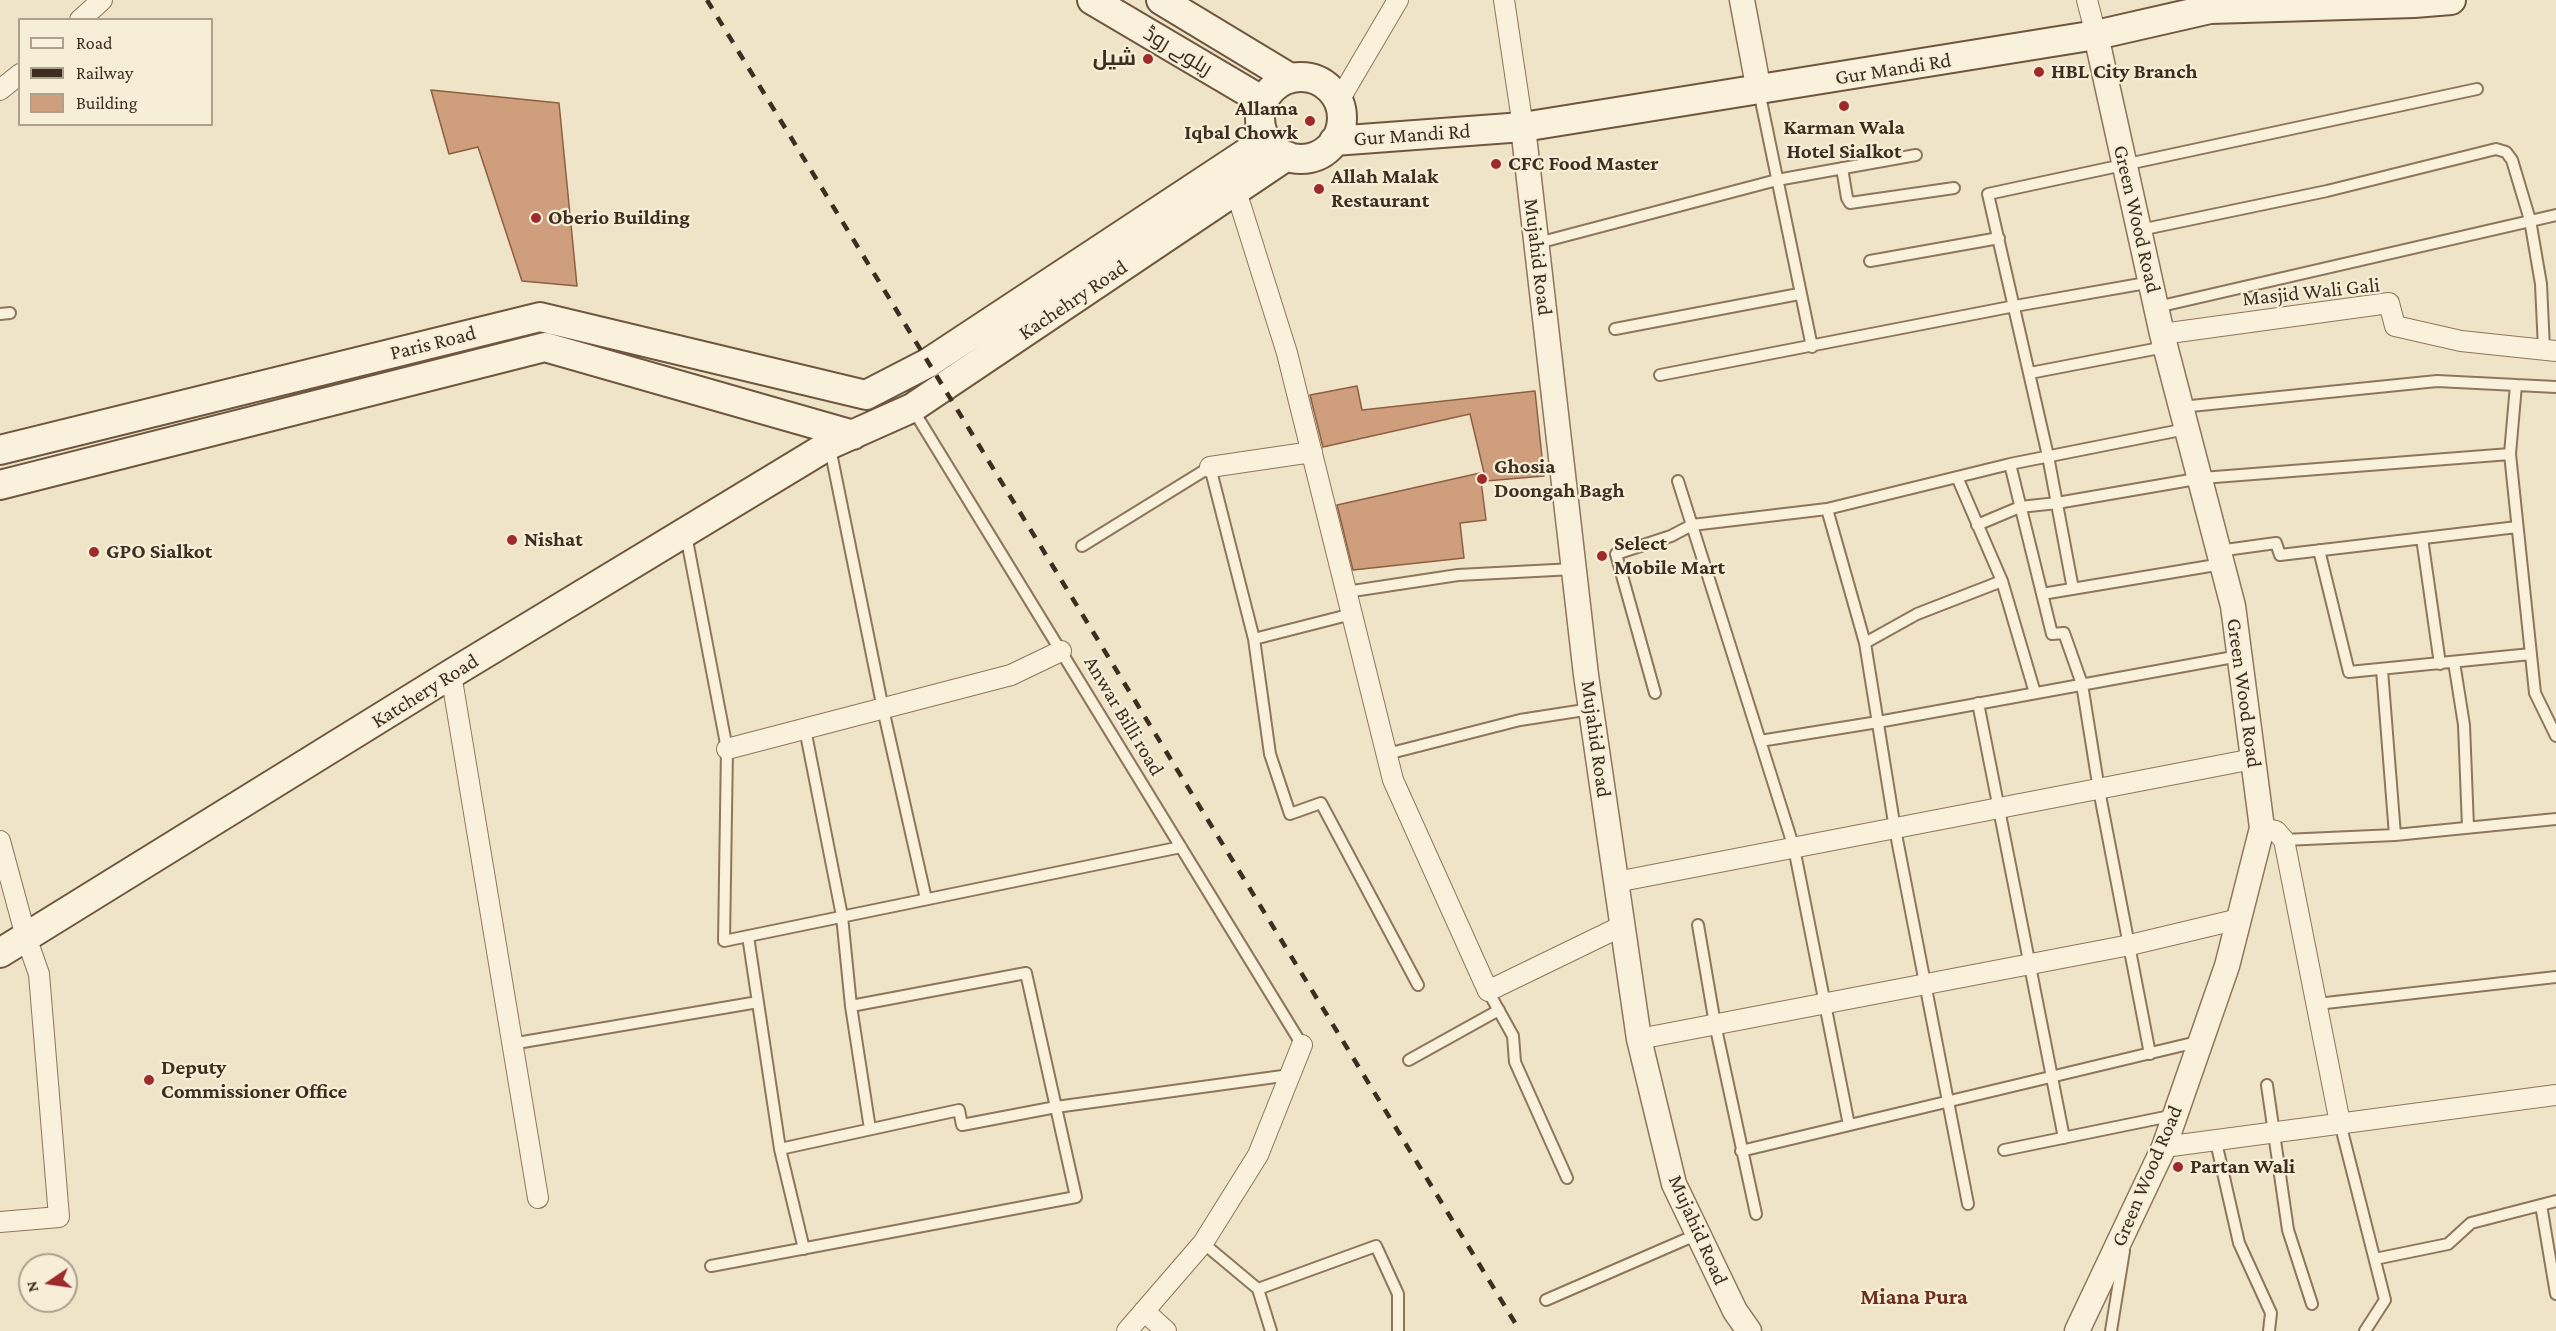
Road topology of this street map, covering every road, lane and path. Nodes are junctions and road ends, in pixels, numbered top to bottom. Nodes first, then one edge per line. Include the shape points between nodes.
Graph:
1 (102, 0) edge
2 (1092, 0) edge
3 (1161, 0) edge
4 (1398, 0) edge
5 (1504, 0) edge
6 (1742, 0) edge
7 (2088, 0) edge
8 (2451, 0) edge
9 (2249, 4) edge
10 (82, 18) edge
11 (2096, 36) junction
12 (18, 76) edge
13 (1290, 78) junction
14 (2477, 89) dead end
15 (0, 90) edge
16 (1759, 90) junction
17 (1263, 101) junction
18 (1338, 102) junction
19 (1523, 127) junction
20 (1334, 141) junction
21 (1276, 148) junction
22 (1916, 155) dead end
23 (2124, 167) junction
24 (1842, 168) junction
25 (1778, 180) junction
26 (1954, 188) dead end
27 (1236, 191) junction
28 (2556, 215) edge
29 (2530, 219) junction
30 (2140, 230) junction
31 (1999, 238) junction
32 (1538, 243) junction
33 (1870, 261) dead end
34 (2152, 282) junction
35 (1799, 294) junction
36 (2015, 306) junction
37 (2157, 307) junction
38 (575, 325) junction
39 (1615, 329) dead end
40 (2164, 341) junction
41 (1812, 346) junction
42 (2550, 350) edge
43 (568, 354) junction
44 (2030, 373) junction
45 (1660, 375) dead end
46 (2516, 385) junction
47 (2556, 387) edge
48 (866, 395) joint
49 (928, 397) junction
50 (2184, 418) junction
51 (80, 430) junction
52 (841, 440) junction
53 (0, 450) edge
54 (1312, 452) junction
55 (2510, 454) junction
56 (2048, 456) junction
57 (88, 462) junction
58 (2010, 464) junction
59 (1210, 467) junction
60 (1957, 477) junction
61 (2202, 478) junction
62 (1678, 481) dead end
63 (0, 485) edge
64 (2057, 503) junction
65 (2020, 507) junction
66 (1827, 509) junction
67 (1692, 525) junction
68 (1977, 525) junction
69 (2517, 527) junction
70 (685, 532) junction
71 (2422, 538) junction
72 (1082, 546) dead end
73 (2319, 550) junction
74 (2220, 557) junction
75 (1574, 569) junction
76 (2002, 581) junction
77 (2073, 589) junction
78 (1346, 592) junction
79 (2042, 594) junction
80 (1352, 614) junction
81 (1254, 639) junction
82 (1864, 643) junction
83 (1061, 651) junction
84 (2531, 654) junction
85 (2239, 656) junction
86 (2454, 662) junction
87 (2440, 664) junction
88 (2382, 670) junction
89 (451, 674) junction
90 (2082, 684) junction
91 (1655, 693) dead end
92 (2035, 693) junction
93 (1978, 703) junction
94 (883, 709) junction
95 (1591, 709) junction
96 (1878, 722) junction
97 (805, 729) junction
98 (2556, 736) edge
99 (1760, 741) junction
100 (727, 749) junction
101 (1387, 753) junction
102 (2253, 759) junction
103 (2099, 790) junction
104 (1998, 810) junction
105 (2556, 819) edge
106 (2468, 827) junction
107 (2262, 828) junction
108 (1895, 829) junction
109 (2395, 835) junction
110 (2284, 840) junction
111 (0, 841) edge
112 (1181, 847) junction
113 (1794, 848) junction
114 (1616, 882) junction
115 (926, 899) junction
116 (842, 916) junction
117 (2239, 919) junction
118 (1698, 925) dead end
119 (1622, 926) junction
120 (748, 936) junction
121 (26, 937) junction
122 (2130, 945) junction
123 (0, 953) edge
124 (2030, 964) junction
125 (2556, 977) edge
126 (1924, 984) junction
127 (1418, 985) dead end
128 (1488, 991) junction
129 (758, 1002) junction
130 (1824, 1003) junction
131 (2317, 1004) junction
132 (851, 1006) junction
133 (1499, 1010) junction
134 (1715, 1024) junction
135 (1639, 1039) junction
136 (2201, 1041) junction
137 (512, 1044) junction
138 (1302, 1045) joint
139 (2150, 1054) junction
140 (1409, 1060) dead end
141 (1290, 1074) junction
142 (2053, 1077) junction
143 (2266, 1085) dead end
144 (2556, 1095) edge
145 (1948, 1102) junction
146 (1056, 1107) junction
147 (2175, 1115) junction
148 (2340, 1123) junction
149 (1849, 1125) junction
150 (870, 1129) junction
151 (2274, 1134) junction
152 (2064, 1138) junction
153 (2216, 1142) junction
154 (2164, 1147) junction
155 (780, 1149) junction
156 (2004, 1150) dead end
157 (1741, 1151) junction
158 (1567, 1178) dead end
159 (538, 1198) dead end
160 (2556, 1201) edge
161 (1968, 1204) dead end
162 (2541, 1205) junction
163 (1756, 1214) dead end
164 (0, 1222) edge
165 (2128, 1222) junction
166 (1698, 1234) junction
167 (1203, 1243) junction
168 (804, 1249) junction
169 (2375, 1259) junction
170 (711, 1266) dead end
171 (1258, 1289) junction
172 (2556, 1294) edge
173 (1546, 1300) dead end
174 (2312, 1304) dead end
175 (1144, 1311) junction
176 (1127, 1331) edge
177 (1166, 1331) edge
178 (1271, 1331) edge
179 (1398, 1331) edge
180 (1749, 1331) edge
181 (2077, 1331) edge
182 (2111, 1331) edge
183 (2269, 1331) edge
184 (2365, 1331) edge

1 - 10 street
2 - 17 main road, ریلوے روڈ
3 - 13 main road
4 - 18 street
5 - 19 street
6 - 16 street
7 - 11 street
8 - 9 main road, Gur Mandi Rd
9 - 11 main road, Gur Mandi Rd via 2210,9
11 - 16 main road, Gur Mandi Rd
11 - 23 street, Green Wood Road
12 - 15 street
13 - 17 main road via 1270,90
13 - 18 main road via 1307,77 1320,82
14 - 23 lane
16 - 19 main road, Gur Mandi Rd
16 - 25 lane
17 - 21 main road via 1261,128
18 - 20 main road via 1340,129
19 - 20 main road, Gur Mandi Rd
19 - 32 street, Mujahid Road
20 - 21 main road via 1313,157
21 - 27 main road, Kachehry Road
21 - 48 main road, Kachehry Road via 928,363
22 - 24 lane
23 - 30 street, Green Wood Road
23 - 31 lane via 1989,194
24 - 25 lane
24 - 26 lane via 1850,203
25 - 32 lane
25 - 35 lane
27 - 49 main road, Kachehry Road
27 - 54 street via 1287,352
28 - 29 lane
29 - 30 lane via 2512,160 2506,152 2496,149 2327,191
29 - 37 lane
29 - 42 lane
30 - 34 street, Green Wood Road
31 - 33 lane
31 - 36 lane
32 - 75 street, Mujahid Road
34 - 36 lane
34 - 37 street, Green Wood Road
35 - 39 lane
35 - 41 lane
36 - 41 lane
36 - 44 lane
37 - 40 street, Green Wood Road
38 - 43 main road
38 - 48 main road, Paris Road
38 - 51 main road, Paris Road via 540,317
40 - 42 street, Masjid Wali Gali via 2390,303 2395,326 2461,341
40 - 44 lane
40 - 50 street, Green Wood Road
41 - 45 lane
43 - 52 main road, Paris Road
43 - 57 main road, Paris Road via 545,347
44 - 56 lane
46 - 47 lane
46 - 50 lane via 2437,381
46 - 55 lane
49 - 52 main road, Kachehry Road
49 - 83 lane, Anwar Billi road
50 - 56 lane
50 - 61 street, Green Wood Road
51 - 53 main road, Paris Road
51 - 57 main road
52 - 70 main road, Katchery Road
52 - 94 lane
54 - 59 street
54 - 78 street
55 - 61 lane
55 - 69 lane
56 - 58 lane
56 - 64 lane
57 - 63 main road, Paris Road
58 - 60 lane
58 - 65 lane
59 - 72 lane
59 - 81 lane
60 - 66 lane
60 - 68 lane
61 - 64 lane
61 - 74 street, Green Wood Road
62 - 67 lane
64 - 65 lane
64 - 77 lane
65 - 68 lane
65 - 79 lane
66 - 67 lane
66 - 82 lane
67 - 91 lane via 1616,554
67 - 99 lane
68 - 76 lane
69 - 71 lane
69 - 84 lane
70 - 89 main road, Katchery Road
70 - 100 lane
71 - 73 lane
71 - 87 lane
73 - 74 lane via 2280,555 2277,543
73 - 88 lane via 2349,672
74 - 77 lane
74 - 85 street, Green Wood Road
75 - 78 lane via 1458,574
75 - 95 street, Mujahid Road
76 - 82 lane via 1917,614
76 - 92 lane
77 - 79 lane
78 - 80 street
79 - 90 lane via 2052,634 2064,633
80 - 81 lane
80 - 101 street
81 - 127 lane via 1270,754 1290,814 1321,803
82 - 96 lane
83 - 94 street via 1011,675
83 - 112 lane, Anwar Billi road
84 - 86 lane
84 - 98 lane via 2535,693
85 - 90 lane
85 - 102 street, Green Wood Road
86 - 87 lane
86 - 106 lane via 2464,724
87 - 88 lane
88 - 109 lane
89 - 121 main road, Katchery Road
89 - 137 street
90 - 92 lane
90 - 103 lane
92 - 93 lane
93 - 96 lane
93 - 104 lane
94 - 97 street
94 - 115 lane
95 - 101 lane via 1520,720
95 - 114 street, Mujahid Road
96 - 99 lane
96 - 108 lane
97 - 100 street
97 - 116 lane
99 - 113 lane
100 - 120 lane via 724,940
101 - 128 street via 1394,780
102 - 103 street
102 - 107 street, Green Wood Road
103 - 104 street
103 - 122 lane
104 - 108 street
104 - 124 lane
105 - 106 lane
106 - 109 lane
107 - 110 street via 2276,831
107 - 117 street, Green Wood Road
108 - 113 street
108 - 126 lane
109 - 110 lane
110 - 131 street
111 - 121 street
112 - 115 lane
112 - 138 lane, Anwar Billi road
113 - 114 street
113 - 130 lane
114 - 119 street, Mujahid Road
115 - 116 lane
116 - 120 lane
116 - 132 lane
117 - 122 street
117 - 136 street, Green Wood Road via 2228,966
118 - 134 lane
119 - 128 street
119 - 135 street, Mujahid Road
120 - 129 lane
121 - 123 main road, Katchery Road
121 - 164 street via 39,974 59,1217
122 - 124 street
122 - 139 lane
124 - 126 street
124 - 142 lane
125 - 131 lane
126 - 130 street
126 - 145 lane
128 - 133 lane
129 - 137 lane
129 - 155 lane
130 - 134 street
130 - 149 lane
131 - 148 street
132 - 146 lane via 1026,973
132 - 150 lane
133 - 140 lane
133 - 158 lane via 1513,1036 1515,1062
134 - 135 street
134 - 157 lane
135 - 166 street, Mujahid Road via 1674,1184
136 - 139 lane
136 - 147 street, Green Wood Road
137 - 159 street
138 - 141 street
139 - 142 lane
141 - 146 lane
141 - 167 street via 1258,1155
142 - 145 lane
142 - 152 lane
143 - 151 lane
144 - 148 street
145 - 149 lane
145 - 161 lane
146 - 150 lane via 962,1125 959,1110
146 - 168 lane via 1076,1197
147 - 152 lane
147 - 154 street, Green Wood Road
148 - 151 street
148 - 169 lane
149 - 157 lane
150 - 155 lane
151 - 153 street
151 - 174 lane via 2288,1230
152 - 156 lane
153 - 154 street
153 - 183 lane via 2239,1243 2271,1313
154 - 165 street, Green Wood Road
155 - 168 lane
157 - 163 lane
160 - 162 lane
162 - 169 lane via 2471,1223 2448,1244
162 - 172 lane
165 - 181 street, Green Wood Road
165 - 182 lane
166 - 173 lane
166 - 180 street, Mujahid Road via 1735,1311
167 - 171 lane
167 - 175 street
168 - 170 lane
169 - 184 lane via 2385,1300
171 - 178 lane
171 - 179 lane via 1376,1246 1398,1294
175 - 176 street
175 - 177 street

